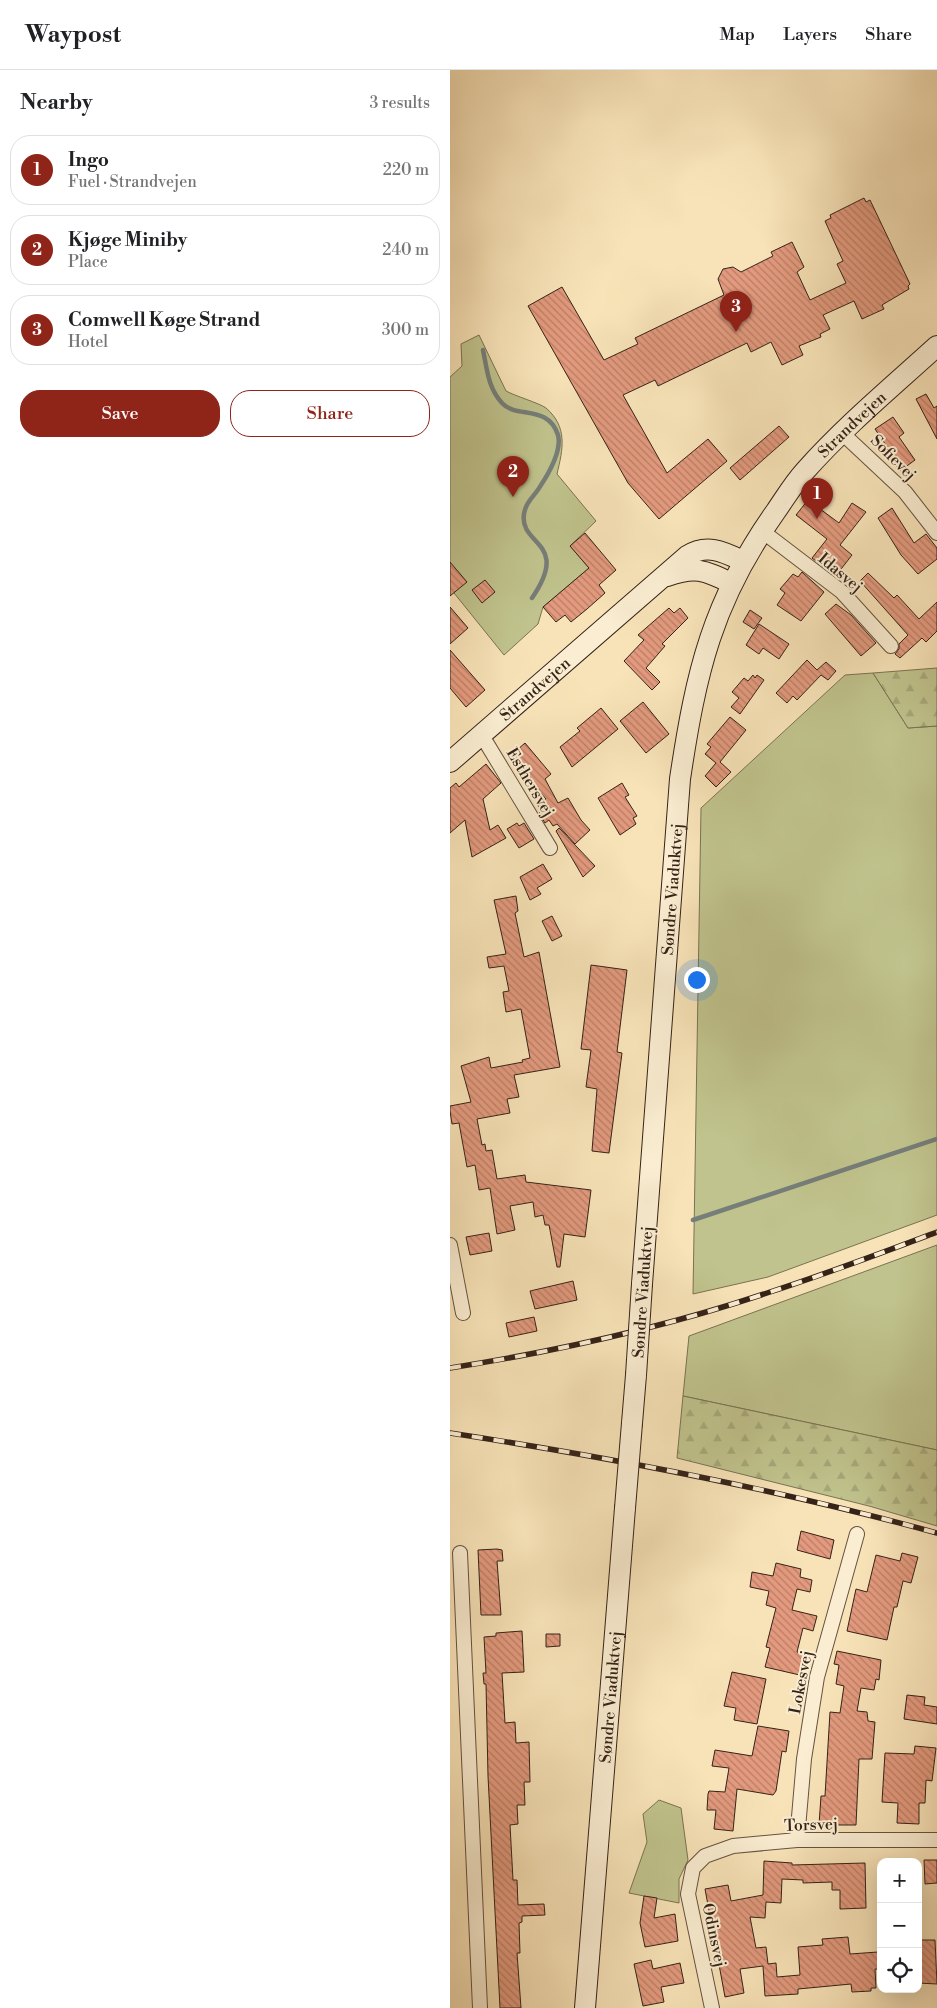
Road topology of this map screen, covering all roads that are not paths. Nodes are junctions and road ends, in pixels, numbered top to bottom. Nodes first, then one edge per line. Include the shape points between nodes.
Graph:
1 (937, 346) edge
2 (842, 433) junction
3 (762, 531) junction
4 (937, 532) edge
5 (743, 561) junction
6 (665, 577) junction
7 (731, 583) junction
8 (891, 646) dead end
9 (481, 734) junction
10 (450, 762) edge
11 (550, 848) dead end
12 (450, 1245) edge
13 (463, 1313) dead end
14 (857, 1534) dead end
15 (460, 1554) dead end
16 (797, 1840) junction
17 (937, 1840) edge
18 (693, 1868) joint
19 (480, 2008) edge
20 (585, 2008) edge
21 (712, 2008) edge

1 - 2 main road, Strandvejen
2 - 3 main road, Strandvejen via 804,472
2 - 4 street, Sofievej via 904,492
3 - 5 main road, Strandvejen
3 - 8 street, Idasvej via 842,592
5 - 6 main road, Strandvejen via 720,550 696,550
5 - 7 main road, Strandvejen
6 - 7 main road, Strandvejen via 696,568
6 - 9 main road, Strandvejen
7 - 20 main road, Søndre Viaduktvej, bridge via 696,679 680,779
9 - 10 main road, Strandvejen
9 - 11 street, Esthersvej
12 - 13 street
14 - 16 street, Lokesvej via 817,1677 804,1759
15 - 19 street
16 - 17 street, Torsvej
16 - 18 street, Torsvej via 716,1850 704,1856
18 - 21 street, Odinsvej via 688,1894

